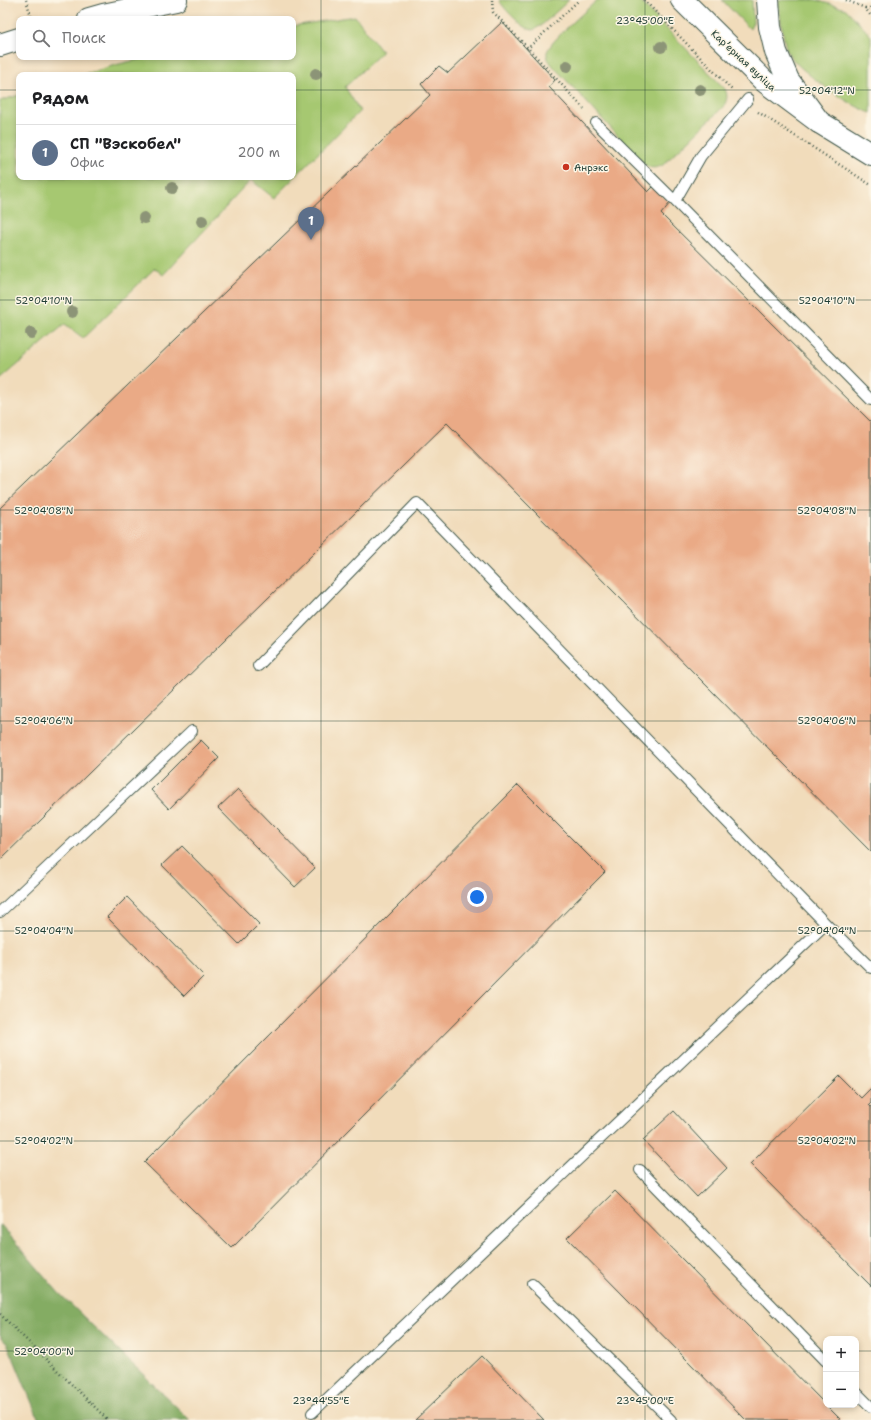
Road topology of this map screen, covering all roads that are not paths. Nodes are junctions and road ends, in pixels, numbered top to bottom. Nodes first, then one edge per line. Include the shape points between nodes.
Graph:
1 (176, 0) edge
2 (682, 0) edge
3 (768, 0) edge
4 (100, 16) edge
5 (16, 40) edge
6 (0, 45) edge
7 (748, 99) dead end
8 (819, 122) junction
9 (596, 123) road end
10 (871, 154) edge
11 (675, 201) junction
12 (871, 400) edge
13 (258, 666) dead end
14 (192, 731) dead end
15 (0, 912) edge
16 (826, 924) junction
17 (871, 968) edge
18 (640, 1170) dead end
19 (532, 1284) dead end
20 (823, 1358) edge
21 (859, 1395) edge
22 (871, 1407) edge
23 (312, 1413) dead end
24 (671, 1420) edge

1 - 4 main road
2 - 8 main road, Карʼерная вуліца via 764,81
3 - 8 main road via 770,27 776,52 788,80
5 - 6 main road
7 - 11 lane via 701,156
8 - 10 main road, Карʼерная вуліца
9 - 11 lane
11 - 12 lane
13 - 16 lane via 417,503
14 - 15 lane
16 - 17 lane
16 - 23 lane
18 - 20 lane
19 - 24 lane
21 - 22 lane

